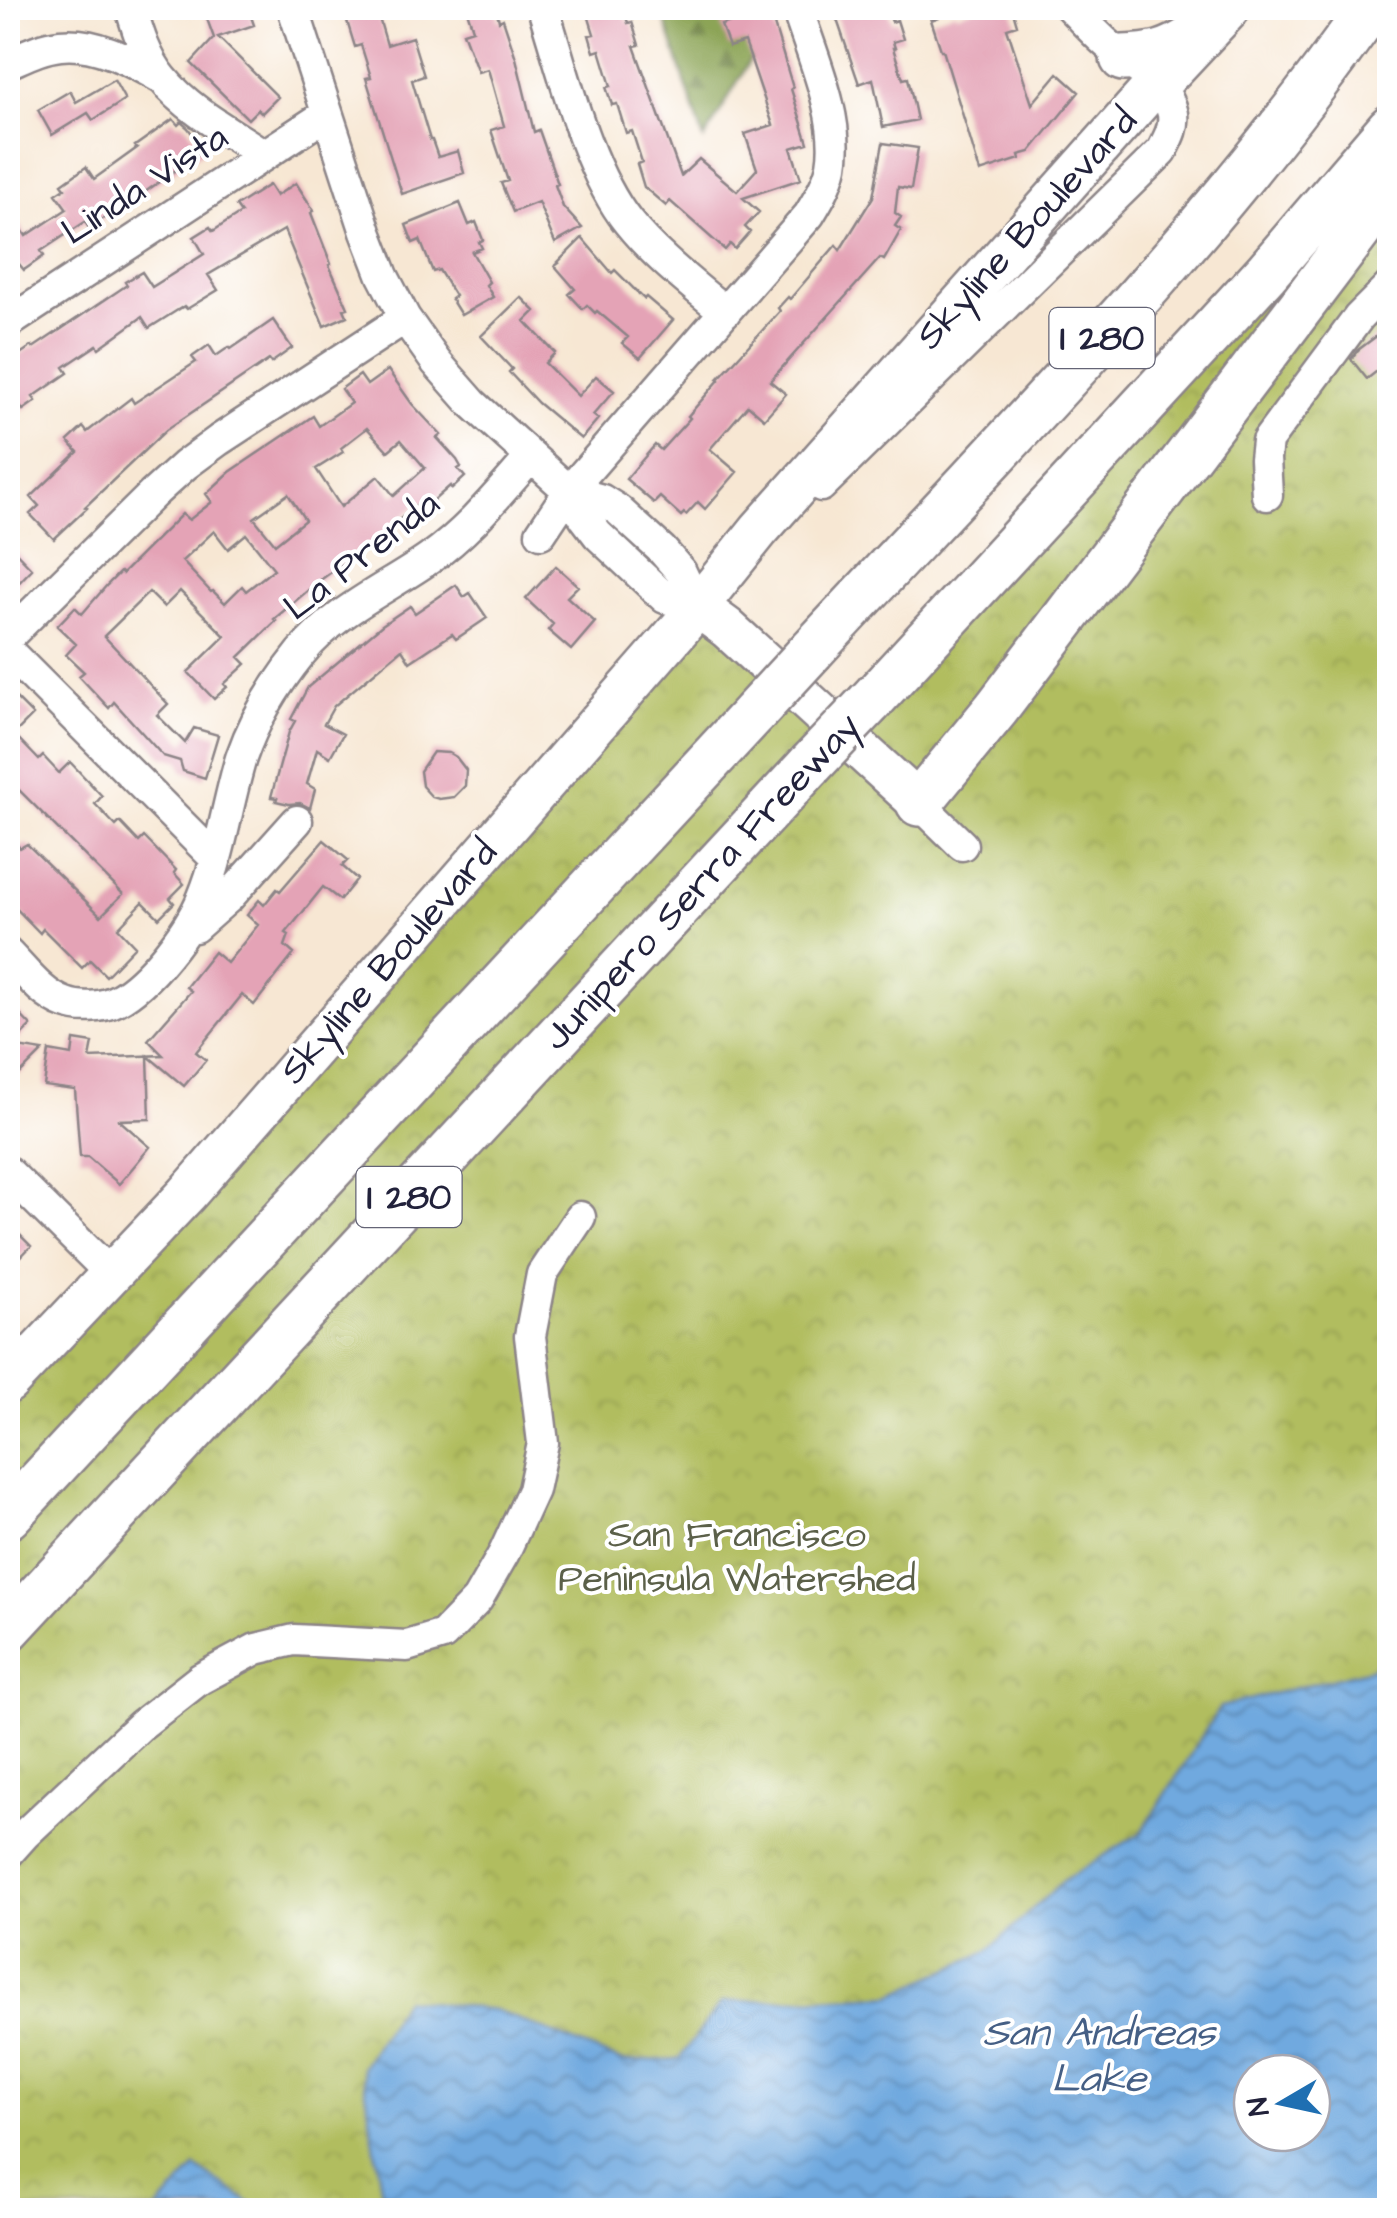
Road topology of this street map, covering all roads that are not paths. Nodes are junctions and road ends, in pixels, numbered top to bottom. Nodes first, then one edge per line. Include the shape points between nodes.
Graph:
1 (130, 8) edge
2 (293, 8) edge
3 (543, 8) edge
4 (796, 8) edge
5 (1071, 8) edge
6 (1370, 8) edge
7 (1220, 16) edge
8 (8, 63) edge
9 (1139, 71) junction
10 (163, 80) junction
11 (327, 114) junction
12 (1390, 128) edge
13 (264, 155) junction
14 (1390, 189) edge
15 (1390, 286) edge
16 (724, 312) junction
17 (406, 318) junction
18 (8, 323) edge
19 (531, 457) junction
20 (569, 491) junction
21 (1267, 495) dead end
22 (541, 533) dead end
23 (697, 606) junction
24 (8, 636) edge
25 (8, 651) edge
26 (919, 803) junction
27 (297, 821) dead end
28 (962, 844) dead end
29 (215, 858) junction
30 (171, 950) junction
31 (8, 954) edge
32 (8, 1172) edge
33 (580, 1218) dead end
34 (112, 1274) junction
35 (8, 1383) edge
36 (8, 1516) edge
37 (8, 1630) edge
38 (8, 1853) edge

1 - 10 street
2 - 11 street
3 - 16 street via 602,182 628,222
4 - 16 street via 830,113 832,167 809,215
5 - 9 street
6 - 36 highway, Junipero Serra Freeway / I 280, bridge via 1196,234
7 - 9 highway
8 - 10 street via 60,45 86,46
9 - 23 main road, Skyline Boulevard
10 - 13 street
11 - 13 street, Linda Vista
11 - 17 street via 383,276
12 - 37 highway, Junipero Serra Freeway / I 280, bridge via 1266,274
13 - 18 street, Linda Vista
14 - 26 highway
15 - 21 street via 1358,317 1267,441
16 - 20 street
17 - 19 street via 472,404
17 - 24 street via 185,466
19 - 20 street
19 - 29 street, La Prenda via 460,535 345,613 303,650 257,719
20 - 22 street
20 - 23 street via 618,510 681,572
23 - 26 main road
23 - 34 main road, Skyline Boulevard
25 - 29 street
26 - 28 street
27 - 30 street, La Prenda
29 - 30 street, La Prenda via 205,894
30 - 31 street, La Prenda via 134,990 89,1007 45,991
32 - 34 street
33 - 38 street via 542,1274 530,1336 543,1443 533,1490 477,1600 443,1635 407,1646 294,1640 256,1649 200,1679 141,1725
34 - 35 main road, Skyline Boulevard

